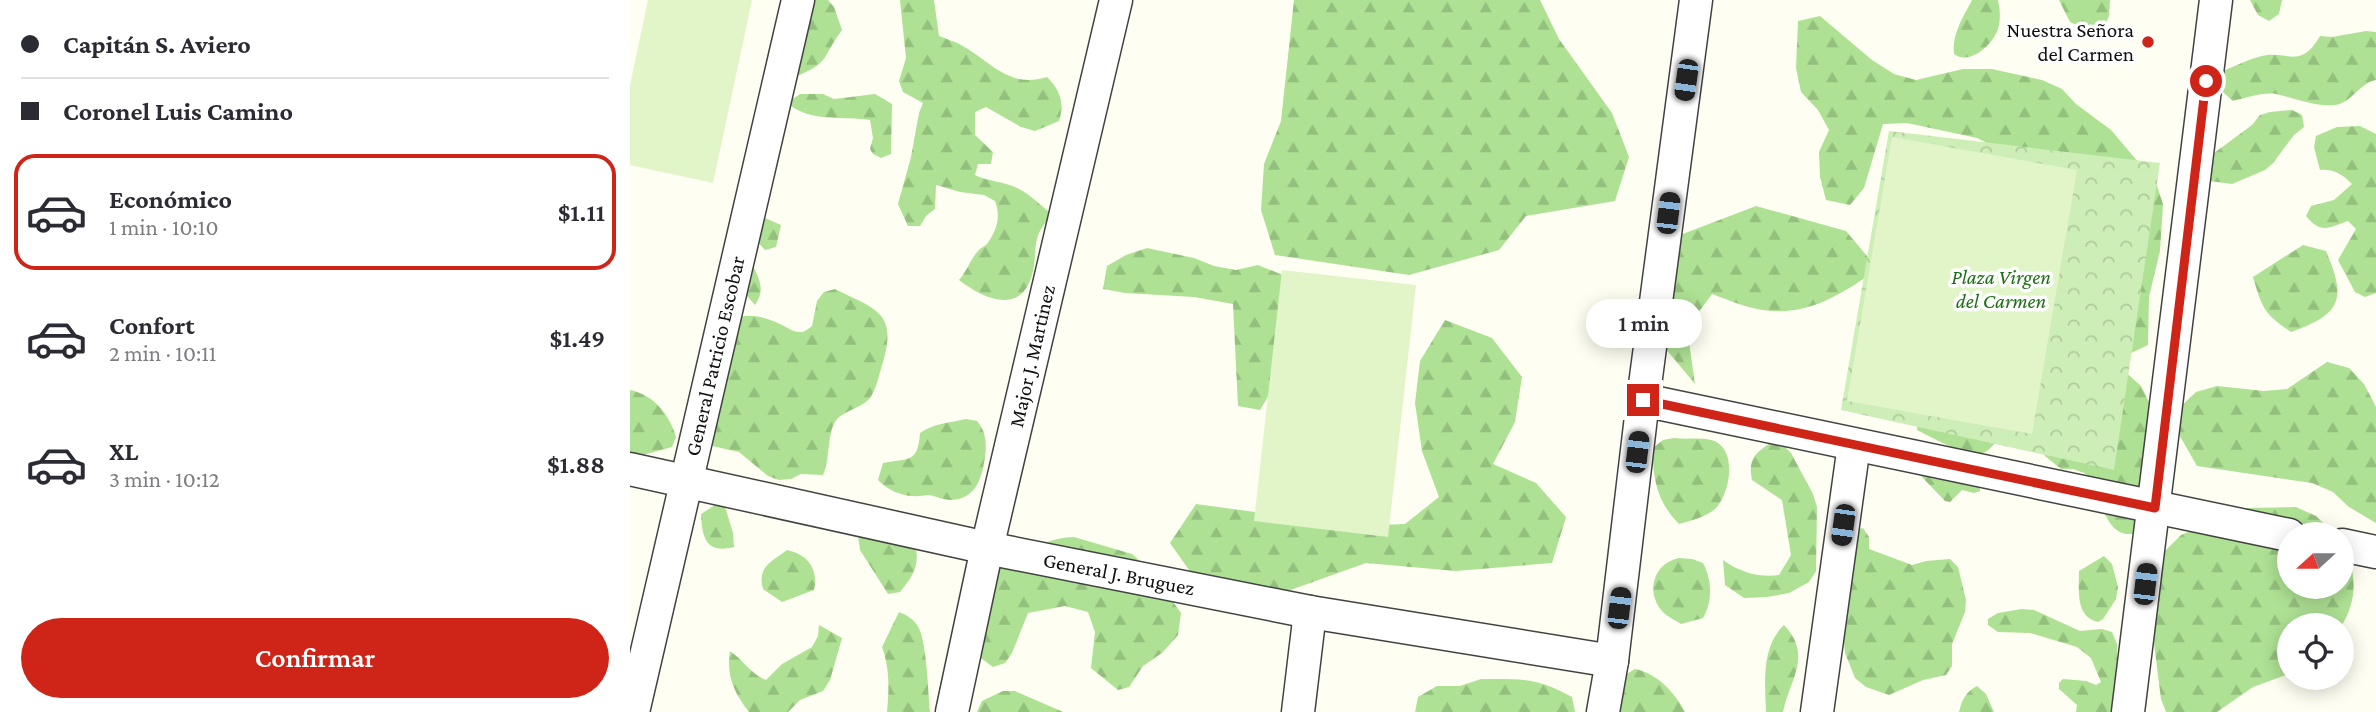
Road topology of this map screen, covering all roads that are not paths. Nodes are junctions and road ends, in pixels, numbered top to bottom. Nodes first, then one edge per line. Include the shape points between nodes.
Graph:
1 (798, 0) edge
2 (1116, 0) edge
3 (1696, 0) edge
4 (2216, 0) edge
5 (1643, 400) junction
6 (1854, 445) junction
7 (630, 469) edge
8 (686, 481) junction
9 (2155, 508) junction
10 (2277, 532) edge
11 (2354, 547) edge
12 (987, 548) junction
13 (2376, 552) edge
14 (1310, 612) junction
15 (1612, 660) junction
16 (633, 712) edge
17 (952, 712) edge
18 (1298, 712) edge
19 (1603, 712) edge
20 (1817, 712) edge
21 (2128, 712) edge

1 - 8 street, General Patricio Escobar
2 - 12 street, Major J. Martinez
3 - 5 street
4 - 9 street
5 - 6 street
5 - 15 street
6 - 9 street
6 - 20 street
7 - 8 street, General J. Bruguez
8 - 12 street, General J. Bruguez
8 - 16 street, General Patricio Escobar
9 - 10 street
9 - 21 street
11 - 13 street
12 - 14 street, General J. Bruguez
12 - 17 street, Major J. Martinez
14 - 15 street, General J. Bruguez
14 - 18 street
15 - 19 street

